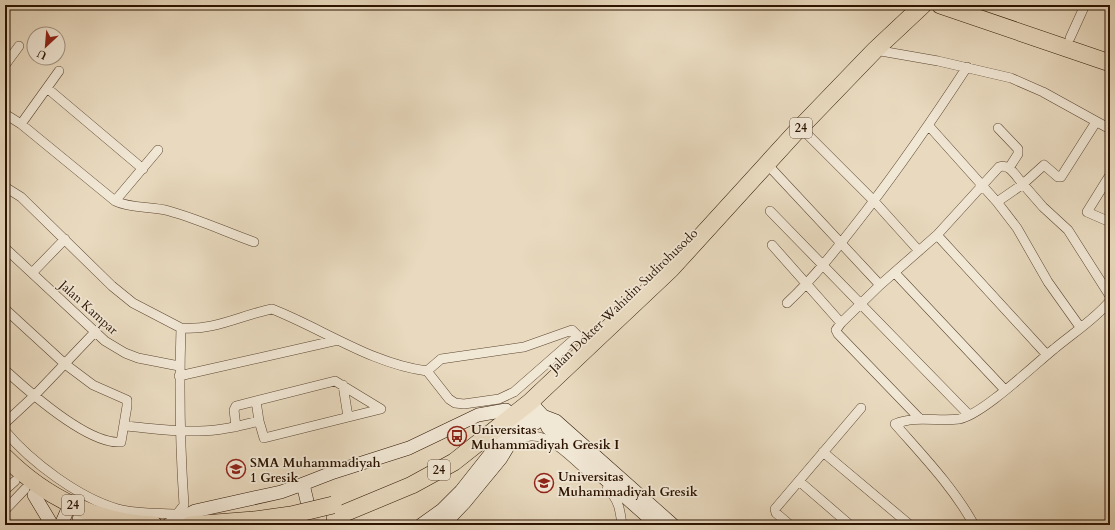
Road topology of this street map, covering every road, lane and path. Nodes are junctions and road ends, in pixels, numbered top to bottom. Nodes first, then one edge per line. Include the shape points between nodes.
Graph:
1 (905, 5) edge
2 (923, 5) edge
3 (934, 5) edge
4 (940, 5) edge
5 (976, 5) edge
6 (1085, 5) edge
7 (1070, 38) junction
8 (19, 46) dead end
9 (875, 50) junction
10 (1110, 52) edge
11 (1110, 63) edge
12 (5, 65) edge
13 (967, 67) junction
14 (59, 71) dead end
15 (47, 88) junction
16 (5, 114) edge
17 (1096, 122) junction
18 (21, 124) junction
19 (929, 126) junction
20 (800, 128) junction
21 (998, 128) dead end
22 (1110, 128) edge
23 (158, 150) dead end
24 (767, 164) junction
25 (143, 168) junction
26 (1009, 168) junction
27 (1110, 175) edge
28 (1023, 184) junction
29 (983, 185) junction
30 (5, 187) edge
31 (115, 201) junction
32 (874, 201) junction
33 (998, 202) junction
34 (770, 212) dead end
35 (1110, 222) edge
36 (937, 235) junction
37 (65, 239) junction
38 (254, 242) dead end
39 (842, 243) junction
40 (772, 245) dead end
41 (5, 248) edge
42 (919, 251) junction
43 (680, 253) junction
44 (823, 266) junction
45 (32, 273) junction
46 (895, 273) junction
47 (807, 284) junction
48 (880, 285) junction
49 (639, 293) junction
50 (1110, 296) edge
51 (1110, 301) edge
52 (787, 303) dead end
53 (860, 305) junction
54 (5, 309) edge
55 (841, 323) junction
56 (1080, 327) junction
57 (181, 328) junction
58 (95, 332) junction
59 (338, 340) junction
60 (579, 341) junction
61 (1047, 355) junction
62 (66, 364) junction
63 (179, 366) junction
64 (5, 370) edge
65 (427, 371) junction
66 (179, 376) junction
67 (343, 386) junction
68 (1004, 390) junction
69 (34, 396) junction
70 (256, 402) junction
71 (861, 408) dead end
72 (537, 409) junction
73 (506, 410) junction
74 (969, 415) junction
75 (348, 417) junction
76 (920, 419) junction
77 (259, 421) junction
78 (5, 423) edge
79 (124, 426) junction
80 (236, 427) junction
81 (5, 431) edge
82 (179, 431) junction
83 (510, 444) junction
84 (823, 452) junction
85 (5, 457) edge
86 (798, 481) junction
87 (303, 484) junction
88 (17, 485) edge
89 (307, 501) tunnel mouth
90 (184, 505) junction
91 (207, 508) junction
92 (5, 510) edge
93 (334, 511) junction
94 (76, 517) edge
95 (654, 518) edge
96 (295, 520) edge
97 (447, 520) edge
98 (784, 523) edge
99 (904, 523) edge
100 (52, 525) edge
101 (154, 525) edge
102 (168, 525) edge
103 (190, 525) edge
104 (421, 525) edge
105 (622, 525) edge
106 (673, 525) edge
107 (850, 525) edge
108 (974, 525) edge

1 - 43 highway, Jalan Dokter Wahidin Sudirohusodo / 24
2 - 3 highway, 24
2 - 9 highway, Jalan Dokter Wahidin Sudirohusodo / 24
4 - 11 highway
5 - 7 highway
6 - 7 street
7 - 10 highway
8 - 12 street
9 - 13 street
9 - 20 highway, Jalan Dokter Wahidin Sudirohusodo / 24
13 - 17 street via 1026,84
13 - 19 street
14 - 15 street
15 - 18 street
15 - 25 street
16 - 18 street
17 - 22 street
17 - 28 street via 1062,177 1058,177 1044,165
18 - 31 street
19 - 29 street
19 - 32 street
20 - 24 highway, Jalan Dokter Wahidin Sudirohusodo / 24
20 - 32 street
21 - 26 street via 1018,149 1018,154
23 - 25 street
24 - 39 street
24 - 43 highway, Jalan Dokter Wahidin Sudirohusodo / 24
25 - 31 street
26 - 28 street
26 - 29 street via 999,167
27 - 35 street via 1087,212
28 - 33 street
28 - 50 street via 1068,230
29 - 33 street
29 - 36 street
30 - 37 street via 21,197
31 - 38 street via 123,205 171,211
32 - 39 street
32 - 42 street
33 - 56 street via 1017,228 1048,282
34 - 44 street via 786,225
36 - 42 street
36 - 61 street
37 - 45 street
37 - 57 street via 112,286 133,303
39 - 44 street
39 - 48 street
40 - 47 street
41 - 45 street, Jalan Kampar
42 - 46 street
43 - 49 highway, Jalan Dokter Wahidin Sudirohusodo / 24
44 - 47 street
44 - 53 street
45 - 58 street, Jalan Kampar
46 - 48 street
46 - 68 street
47 - 52 street
47 - 55 street
48 - 53 street
49 - 60 highway, Jalan Dokter Wahidin Sudirohusodo / 24
49 - 72 highway, Jalan Dokter Wahidin Sudirohusodo / 24
51 - 56 street via 1100,313
53 - 55 street
53 - 74 street
54 - 62 street
55 - 76 street via 836,330 838,334
56 - 61 street
57 - 59 street via 200,329 221,325 272,309
57 - 63 street
58 - 62 street
58 - 63 street, Jalan Kampar via 125,353 152,362
59 - 65 street via 388,361
59 - 66 street
60 - 65 street via 572,330 524,348 441,359
60 - 65 street via 514,392 499,399 455,403
60 - 73 highway, Jalan Dokter Wahidin Sudirohusodo / 24
61 - 68 street
62 - 69 street
62 - 79 street via 93,386 127,400
63 - 66 street
64 - 69 street
66 - 82 street
67 - 70 street via 335,381
67 - 75 street
67 - 75 street via 381,409
68 - 74 street
69 - 78 street
69 - 79 street via 83,430 104,439 121,442
70 - 77 street
70 - 80 street via 236,406
71 - 84 street
72 - 83 main road via 536,423 519,428
72 - 93 highway, Jalan Dokter Wahidin Sudirohusodo / 24 via 454,462 412,485
72 - 95 main road via 548,428
72 - 97 main road via 514,424 461,491
73 - 87 main road via 471,417 409,448
73 - 93 highway, Jalan Dokter Wahidin Sudirohusodo / 24 via 449,454 410,477
74 - 76 street via 959,419
75 - 77 street via 264,438
76 - 108 street via 904,420 895,424 946,483
77 - 80 street
79 - 82 street
80 - 82 street
81 - 90 street via 48,472 101,502 118,509 176,514
82 - 90 street
83 - 97 main road via 501,458
83 - 105 street via 530,436 558,446 614,495 619,504
84 - 86 street
84 - 99 street
85 - 94 highway, 24
86 - 98 street via 775,510
86 - 107 street
87 - 89 main road
87 - 91 main road via 260,497
88 - 92 street
88 - 94 highway, 24
88 - 100 main road
90 - 91 street
91 - 102 main road
93 - 96 highway, Jalan Dokter Wahidin Sudirohusodo / 24, bridge
94 - 101 highway, 24
95 - 106 main road
96 - 103 highway, Jalan Dokter Wahidin Sudirohusodo / 24
97 - 104 main road

